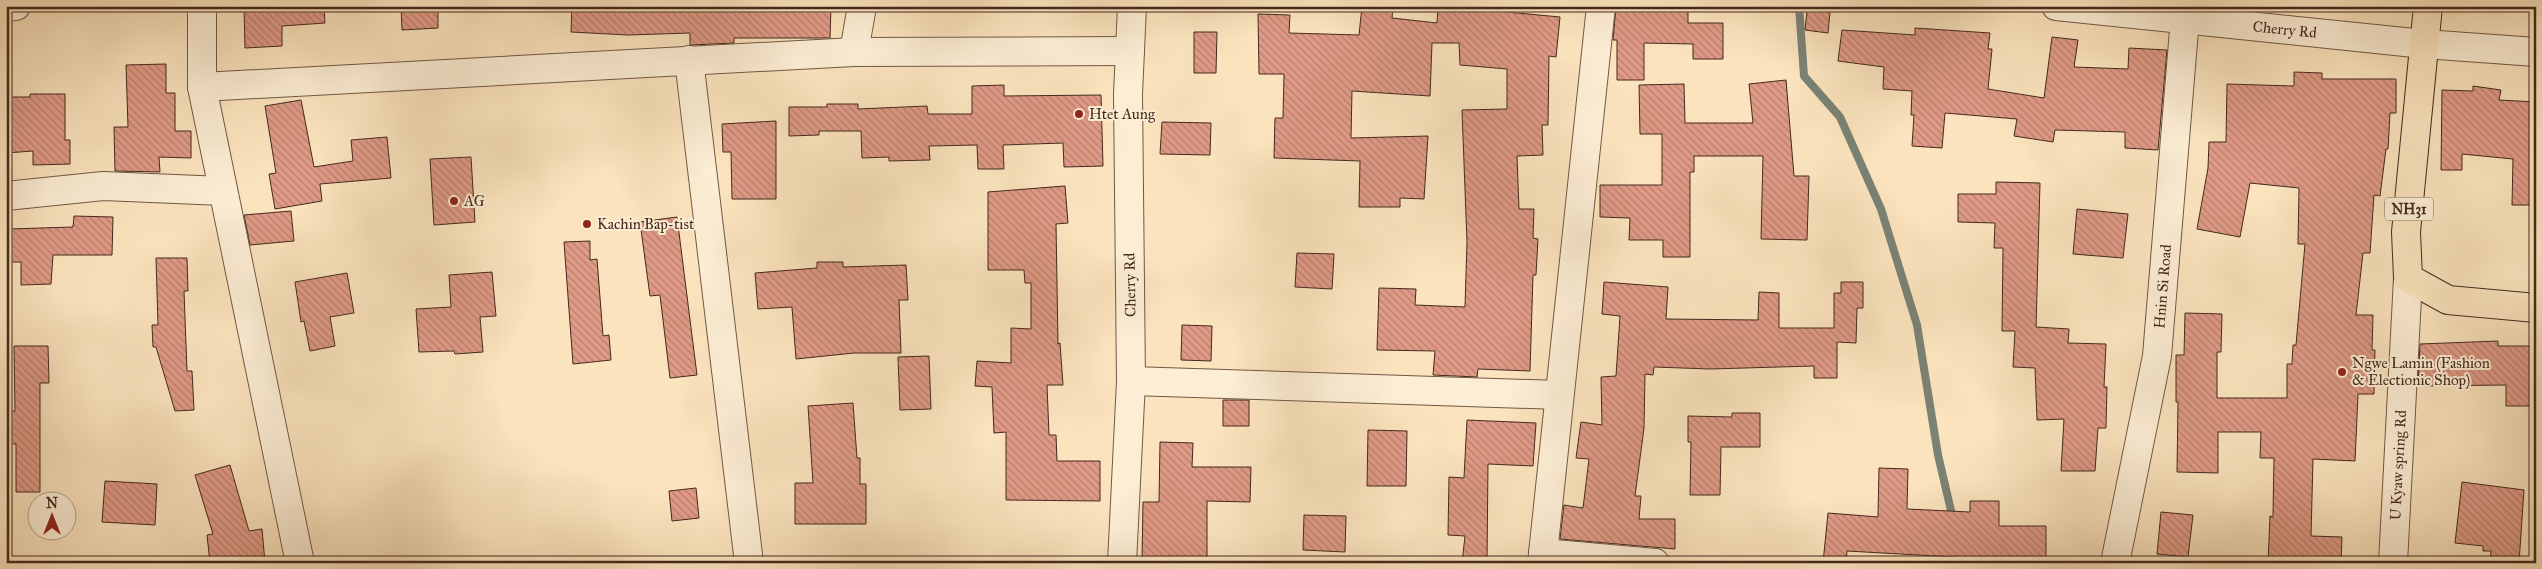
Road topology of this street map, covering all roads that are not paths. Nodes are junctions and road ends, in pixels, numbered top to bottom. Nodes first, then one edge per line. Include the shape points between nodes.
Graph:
1 (16, 6) edge
2 (202, 6) edge
3 (862, 6) edge
4 (1132, 6) edge
5 (1600, 6) edge
6 (2056, 6) edge
7 (2428, 6) edge
8 (6, 7) edge
9 (2186, 13) edge
10 (2424, 44) junction
11 (1130, 51) junction
12 (854, 52) junction
13 (2536, 52) edge
14 (689, 60) junction
15 (202, 87) junction
16 (223, 191) junction
17 (6, 196) edge
18 (2408, 278) junction
19 (2536, 308) edge
20 (1131, 381) junction
21 (1559, 395) junction
22 (1542, 558) edge
23 (300, 563) edge
24 (749, 563) edge
25 (1122, 563) edge
26 (1655, 563) edge
27 (2115, 563) edge
28 (2393, 563) edge

1 - 8 street
2 - 15 street
3 - 12 street
4 - 11 street, Cherry Rd
5 - 21 street
6 - 9 street, Cherry Rd
7 - 10 highway, NH31
9 - 10 street, Cherry Rd
9 - 27 street, Hnin Si Road via 2157,356
10 - 13 street, Cherry Rd
10 - 18 highway, NH31 via 2406,232
11 - 12 street
11 - 20 street, Cherry Rd
12 - 14 street
14 - 15 street
14 - 24 street
15 - 16 street
16 - 17 street via 103,186
16 - 23 street
18 - 19 highway via 2448,300
18 - 28 street, U Kyaw spring Rd
20 - 21 street
20 - 25 street, Cherry Rd
21 - 22 street
22 - 26 street

